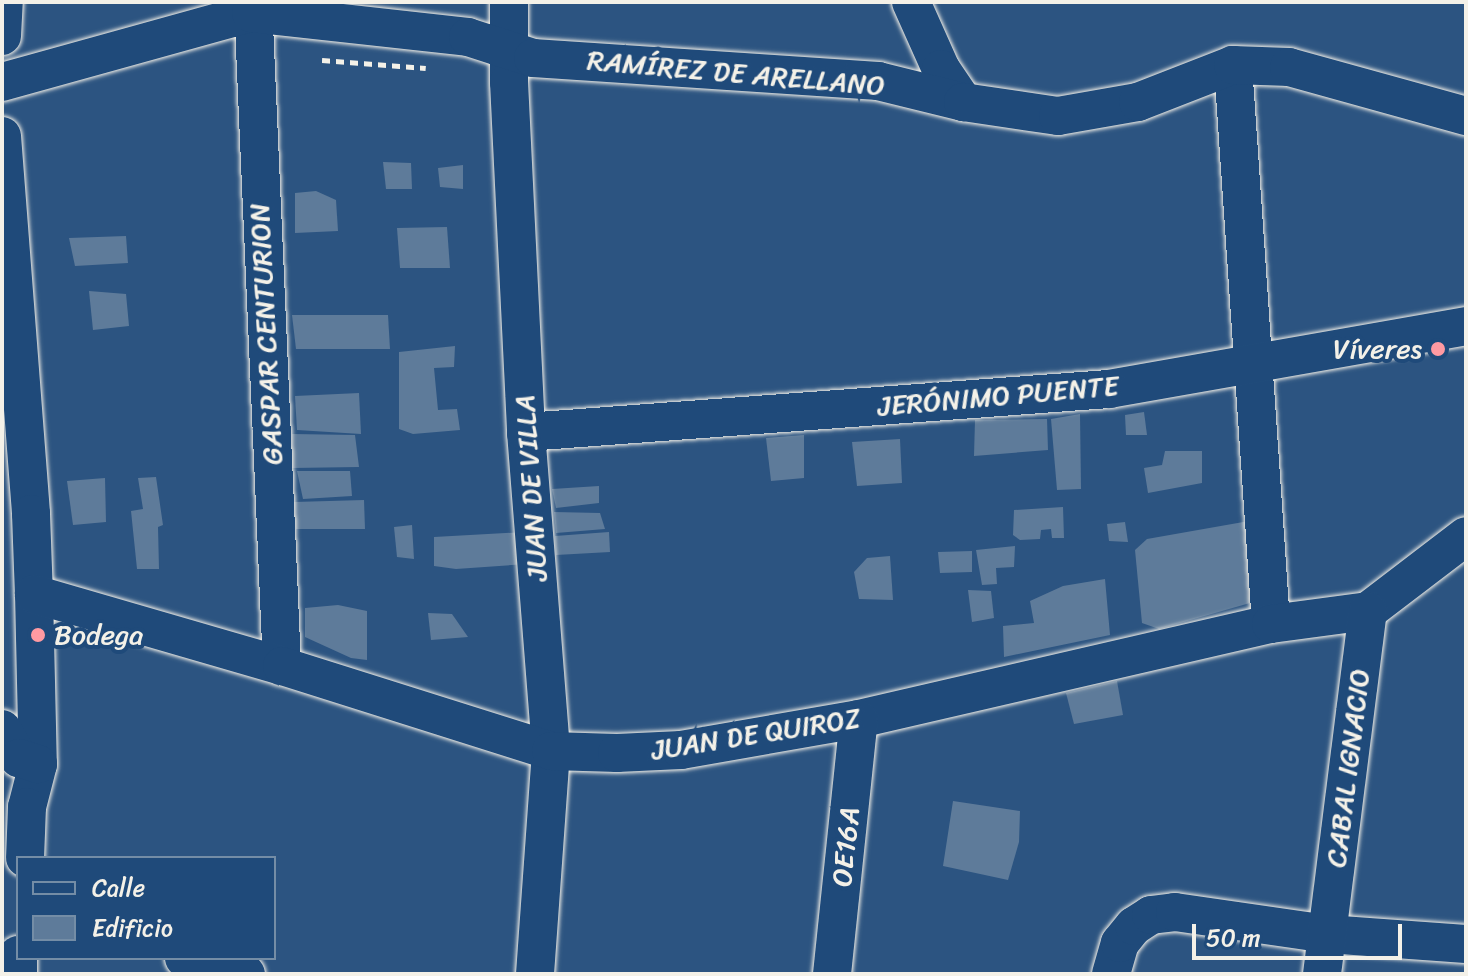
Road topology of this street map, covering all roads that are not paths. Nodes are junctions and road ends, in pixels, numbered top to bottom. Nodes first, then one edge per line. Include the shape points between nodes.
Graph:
1 (4, 2) edge
2 (509, 2) edge
3 (911, 2) edge
4 (252, 7) edge
5 (2, 36) edge
6 (507, 49) junction
7 (1233, 65) junction
8 (2, 82) edge
9 (963, 102) junction
10 (1466, 116) edge
11 (2, 136) edge
12 (1466, 326) edge
13 (1255, 363) junction
14 (526, 432) junction
15 (1466, 536) edge
16 (34, 594) junction
17 (1368, 611) junction
18 (1271, 624) junction
19 (282, 666) junction
20 (859, 719) junction
21 (2, 729) edge
22 (551, 751) junction
23 (38, 764) junction
24 (25, 856) edge
25 (1327, 934) junction
26 (1466, 944) edge
27 (192, 960) edge
28 (2, 973) edge
29 (18, 974) edge
30 (246, 974) edge
31 (535, 974) edge
32 (832, 974) edge
33 (1111, 974) edge
34 (1322, 974) edge

1 - 5 street
2 - 6 street, JUAN DE VILLA
3 - 9 street via 941,69
4 - 6 street, RAMÍREZ DE ARELLANO via 468,37
4 - 8 street, RAMÍREZ DE ARELLANO
4 - 19 street, GASPAR CENTURION
6 - 9 street, RAMÍREZ DE ARELLANO via 533,58 878,81
6 - 14 street, JUAN DE VILLA
7 - 9 street, RAMÍREZ DE ARELLANO via 1138,102 1058,116
7 - 10 street, RAMÍREZ DE ARELLANO via 1289,67
7 - 13 street
11 - 16 street
12 - 13 street, JERÓNIMO PUENTE
13 - 14 street, JERÓNIMO PUENTE via 1109,389
13 - 18 street
14 - 22 street, JUAN DE VILLA
15 - 17 street, JUAN DE QUIROZ
16 - 19 street, JUAN DE QUIROZ
16 - 23 street
17 - 18 street, JUAN DE QUIROZ
17 - 25 street, CABAL IGNACIO
18 - 20 street, JUAN DE QUIROZ
19 - 22 street, JUAN DE QUIROZ
20 - 22 street, JUAN DE QUIROZ via 681,750
20 - 32 street, OE16A
21 - 23 street via 19,758
22 - 31 street, JUAN DE VILLA
23 - 24 street via 27,807
25 - 26 street
25 - 33 street via 1175,912 1151,915 1120,943
25 - 34 street, CABAL IGNACIO
27 - 30 street
28 - 29 street

